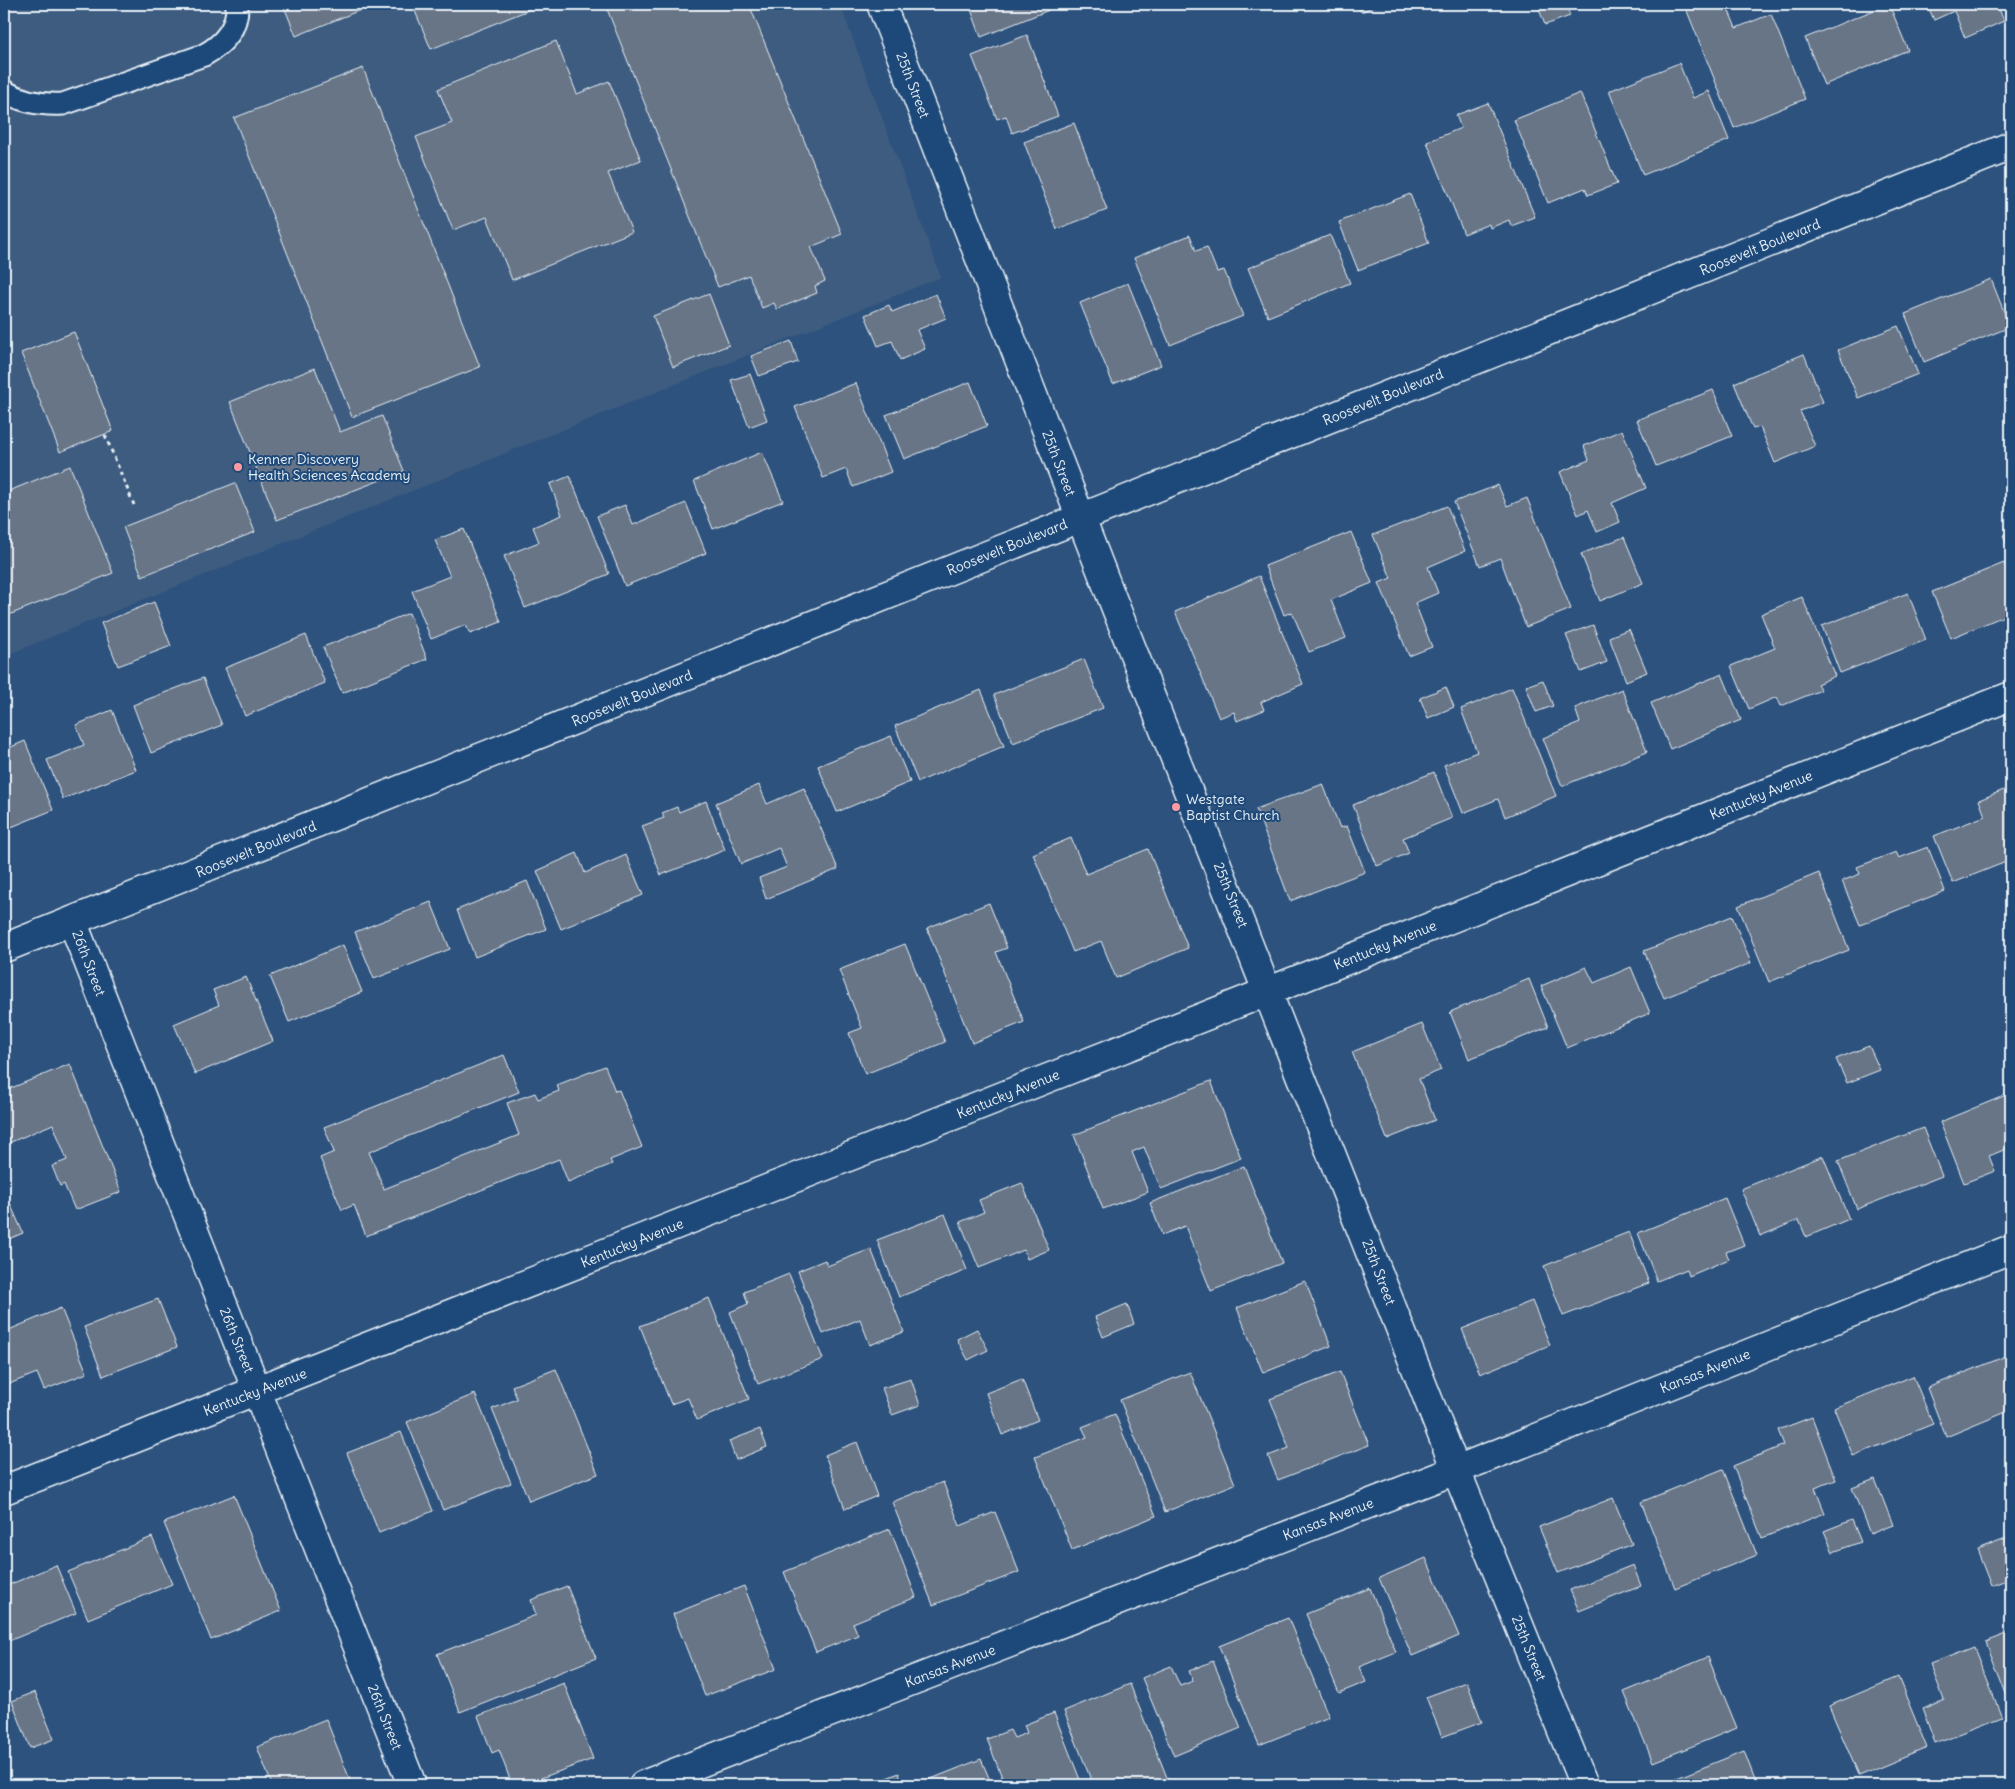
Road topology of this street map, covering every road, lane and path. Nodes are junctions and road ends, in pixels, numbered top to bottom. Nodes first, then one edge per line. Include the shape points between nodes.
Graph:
1 (237, 4) edge
2 (881, 4) edge
3 (4, 90) edge
4 (2011, 146) edge
5 (105, 435) dead end
6 (134, 505) dead end
7 (1080, 518) junction
8 (2011, 696) edge
9 (73, 922) junction
10 (4, 948) edge
11 (1269, 991) junction
12 (2011, 1249) edge
13 (257, 1391) junction
14 (1456, 1470) junction
15 (4, 1490) edge
16 (412, 1785) edge
17 (643, 1785) edge
18 (1584, 1785) edge

1 - 3 lane via 235,24 228,38 204,55 64,104 47,105 23,100
2 - 7 street, 25th Street
4 - 7 street, Roosevelt Boulevard
5 - 6 path
7 - 9 street, Roosevelt Boulevard
7 - 11 street, 25th Street
8 - 11 street, Kentucky Avenue
9 - 10 street, Roosevelt Boulevard
9 - 13 street, 26th Street
11 - 13 street, Kentucky Avenue
11 - 14 street, 25th Street
12 - 14 street, Kansas Avenue
13 - 15 street, Kentucky Avenue
13 - 16 street, 26th Street
14 - 17 street, Kansas Avenue
14 - 18 street, 25th Street

